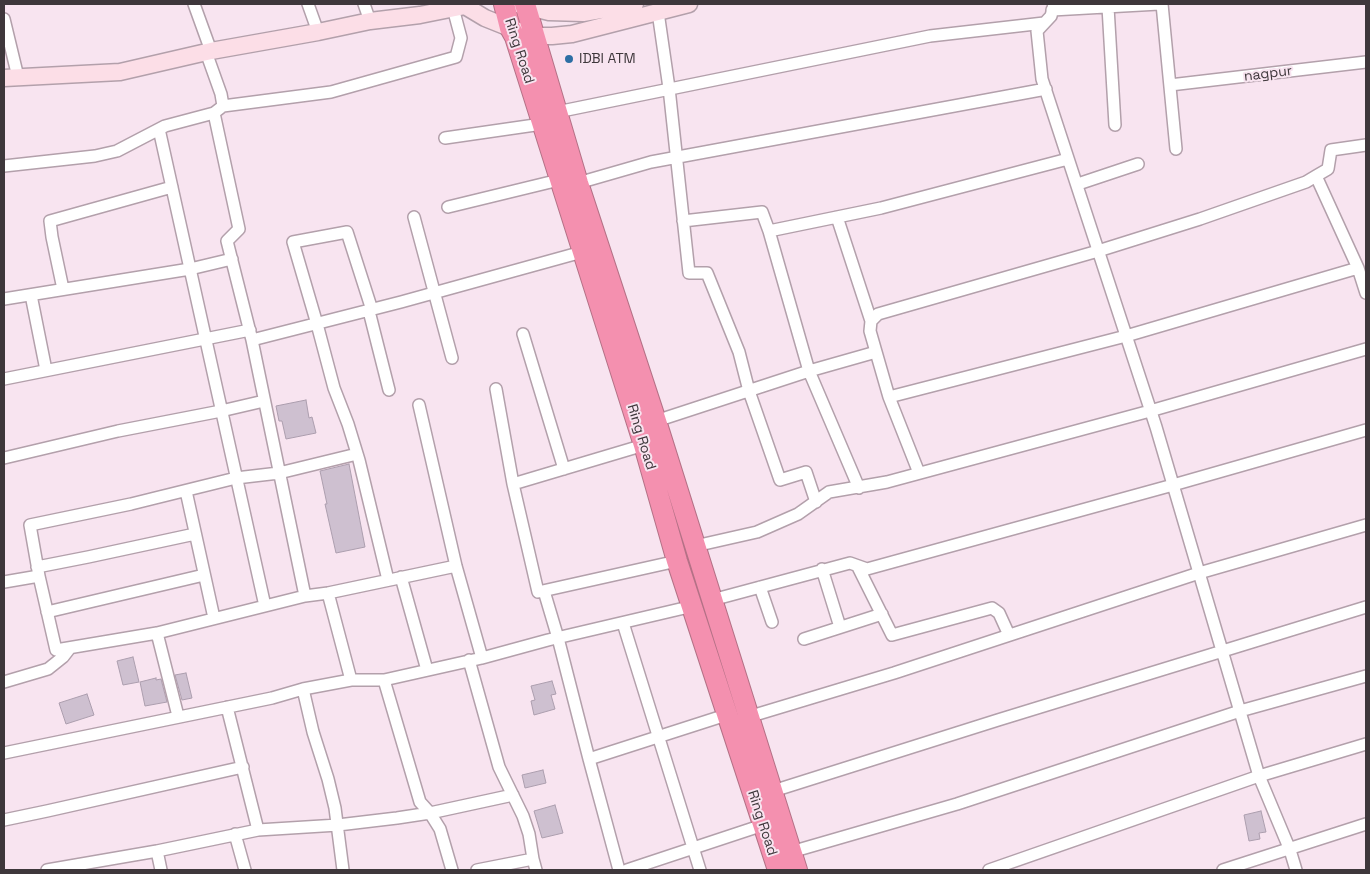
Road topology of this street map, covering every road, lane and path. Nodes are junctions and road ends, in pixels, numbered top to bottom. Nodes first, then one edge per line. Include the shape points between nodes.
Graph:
1 (194, 4) edge
2 (308, 4) edge
3 (364, 4) edge
4 (504, 4) edge
5 (635, 4) edge
6 (689, 4) edge
7 (1160, 4) edge
8 (523, 5) edge
9 (462, 6) edge
10 (1053, 7) edge
11 (1108, 7) junction
12 (581, 8) edge
13 (418, 9) edge
14 (658, 12) junction
15 (4, 19) edge
16 (370, 21) junction
17 (1044, 23) junction
18 (510, 28) junction
19 (318, 32) junction
20 (535, 36) junction
21 (208, 51) junction
22 (1366, 62) edge
23 (11, 78) edge
24 (1170, 85) junction
25 (668, 88) junction
26 (1046, 89) junction
27 (218, 109) junction
28 (550, 118) junction
29 (1115, 125) dead end
30 (159, 130) junction
31 (446, 138) dead end
32 (1366, 145) edge
33 (1176, 149) dead end
34 (677, 158) junction
35 (1068, 159) junction
36 (1138, 164) dead end
37 (4, 166) edge
38 (1316, 176) junction
39 (569, 182) junction
40 (1078, 184) junction
41 (172, 187) junction
42 (448, 207) dead end
43 (414, 217) dead end
44 (837, 218) junction
45 (683, 221) junction
46 (769, 231) junction
47 (1098, 251) junction
48 (582, 252) junction
49 (232, 259) junction
50 (1358, 268) junction
51 (190, 269) junction
52 (63, 289) junction
53 (436, 293) junction
54 (1366, 293) edge
55 (31, 294) junction
56 (4, 299) edge
57 (370, 310) junction
58 (871, 321) junction
59 (318, 324) junction
60 (523, 334) dead end
61 (251, 335) junction
62 (1126, 336) junction
63 (206, 340) junction
64 (1366, 349) edge
65 (876, 352) junction
66 (452, 358) dead end
67 (46, 370) junction
68 (810, 371) junction
69 (4, 379) edge
70 (389, 390) dead end
71 (496, 390) dead end
72 (749, 390) junction
73 (889, 398) junction
74 (264, 401) junction
75 (419, 405) dead end
76 (1150, 410) junction
77 (221, 411) junction
78 (656, 421) junction
79 (1366, 430) edge
80 (644, 445) junction
81 (358, 454) junction
82 (4, 458) edge
83 (564, 469) junction
84 (278, 473) junction
85 (919, 473) junction
86 (236, 478) junction
87 (513, 484) junction
88 (1173, 485) junction
89 (859, 488) junction
90 (186, 491) junction
91 (816, 502) junction
92 (1366, 525) edge
93 (195, 534) junction
94 (695, 546) junction
95 (677, 561) junction
96 (456, 566) junction
97 (858, 567) junction
98 (822, 569) junction
99 (38, 571) junction
100 (1199, 573) junction
101 (204, 576) junction
102 (401, 578) junction
103 (388, 580) junction
104 (4, 582) edge
105 (760, 587) junction
106 (544, 591) junction
107 (328, 593) junction
108 (305, 596) junction
109 (712, 600) junction
110 (265, 606) junction
111 (693, 606) junction
112 (1366, 607) edge
113 (47, 612) junction
114 (882, 614) junction
115 (214, 618) junction
116 (623, 622) junction
117 (772, 622) dead end
118 (840, 627) junction
119 (157, 633) junction
120 (1009, 635) junction
121 (558, 638) junction
122 (804, 639) dead end
123 (70, 648) junction
124 (1222, 651) junction
125 (482, 658) junction
126 (469, 660) junction
127 (427, 670) junction
128 (1366, 676) edge
129 (351, 680) junction
130 (384, 680) junction
131 (4, 682) edge
132 (303, 689) junction
133 (227, 707) junction
134 (1240, 711) junction
135 (726, 715) junction
136 (178, 716) junction
137 (748, 717) junction
138 (658, 737) junction
139 (1366, 744) edge
140 (4, 753) edge
141 (589, 759) junction
142 (242, 767) junction
143 (1259, 776) junction
144 (773, 791) junction
145 (513, 794) junction
146 (430, 813) junction
147 (4, 820) edge
148 (1366, 824) edge
149 (338, 825) junction
150 (763, 825) junction
151 (258, 830) junction
152 (236, 834) junction
153 (693, 848) junction
154 (1290, 850) junction
155 (157, 851) junction
156 (794, 861) edge
157 (535, 865) edge
158 (47, 870) edge
159 (160, 870) edge
160 (245, 870) edge
161 (343, 870) edge
162 (452, 870) edge
163 (477, 870) edge
164 (619, 870) edge
165 (627, 870) edge
166 (700, 870) edge
167 (778, 870) edge
168 (989, 870) edge
169 (1223, 870) edge
170 (1296, 870) edge

1 - 21 street
2 - 19 street
3 - 16 street
4 - 18 highway, Ring Road
5 - 12 street
6 - 14 street
7 - 11 street
7 - 24 street
8 - 12 street via 549,12
8 - 20 highway, Ring Road
9 - 13 street
9 - 18 street
9 - 27 street via 461,38 456,57 331,92
10 - 11 street
10 - 17 street via 1051,16
11 - 29 street
13 - 16 street
14 - 20 street via 572,34
14 - 25 street
15 - 23 street
16 - 19 street
17 - 25 street via 930,36
17 - 26 street via 1037,31
18 - 20 street
18 - 28 highway, Ring Road
19 - 21 street
20 - 28 highway, Ring Road
21 - 23 street via 120,72
21 - 27 street via 221,94
22 - 24 street, nagpur
24 - 33 street
25 - 28 street
25 - 34 street
26 - 34 street
26 - 35 street
27 - 30 street
27 - 49 street via 239,229 227,241
28 - 31 street
28 - 39 highway, Ring Road
30 - 37 street via 117,151
30 - 41 street
32 - 38 street via 1331,150 1328,169
34 - 39 street
34 - 45 street
35 - 40 street
35 - 44 street
36 - 40 street
38 - 47 street via 1200,219
38 - 50 street
39 - 42 street
39 - 48 highway, Ring Road
39 - 78 highway, Ring Road
40 - 47 street
41 - 51 street
41 - 52 street via 50,221
43 - 53 street
44 - 46 street
44 - 58 street
45 - 46 street via 762,212
45 - 72 street via 689,273 707,273 739,352
46 - 68 street
47 - 58 street via 878,314
47 - 62 street
48 - 53 street
48 - 80 highway, Ring Road
49 - 51 street
49 - 61 street
50 - 54 street
50 - 62 street
51 - 52 street
51 - 63 street
52 - 55 street
53 - 57 street
53 - 66 street
55 - 56 street
55 - 67 street
57 - 59 street
57 - 59 street via 347,232 293,242
57 - 70 street
58 - 65 street
59 - 61 street
59 - 81 street via 334,388
60 - 83 street
61 - 63 street
61 - 74 street
62 - 73 street
62 - 76 street
63 - 67 street
63 - 77 street
64 - 76 street
65 - 68 street
65 - 73 street
67 - 69 street
68 - 72 street
68 - 89 street
71 - 87 street
72 - 78 street
72 - 91 street via 780,480 806,472
73 - 85 street
74 - 77 street
74 - 84 street
75 - 96 street
76 - 85 street
76 - 88 street
77 - 82 street
77 - 86 street
78 - 94 highway, Ring Road
79 - 88 street
80 - 83 street
80 - 95 highway, Ring Road
81 - 84 street
81 - 103 street
83 - 87 street
84 - 86 street
84 - 108 street
85 - 89 street
86 - 90 street
86 - 110 street
87 - 106 street via 538,592
88 - 97 street via 867,569
88 - 100 street
89 - 91 street via 830,492
90 - 93 street
90 - 99 street via 30,525
91 - 94 street via 798,514 757,532
92 - 100 street
93 - 99 street
93 - 101 street
94 - 109 highway, Ring Road
95 - 106 street
95 - 111 highway, Ring Road
96 - 102 street
96 - 125 street
97 - 98 street via 850,562
97 - 114 street
98 - 105 street
98 - 118 street
99 - 104 street
99 - 113 street
100 - 120 street
100 - 124 street
101 - 113 street
101 - 115 street
102 - 103 street
102 - 127 street
103 - 107 street
105 - 109 street
105 - 117 street
106 - 121 street
107 - 108 street
107 - 129 street
108 - 110 street
109 - 137 highway, Ring Road
110 - 115 street
111 - 116 street
111 - 135 highway, Ring Road
112 - 124 street
113 - 123 street via 56,650
114 - 118 street
114 - 120 street via 892,635 992,608 999,613
115 - 119 street
116 - 121 street
116 - 138 street
118 - 122 street
119 - 123 street
119 - 136 street
120 - 137 street
121 - 125 street
121 - 141 street
123 - 131 street via 48,669
124 - 134 street
124 - 144 street
125 - 126 street
126 - 127 street
126 - 145 street via 499,767
127 - 130 street
128 - 134 street
129 - 130 street
129 - 132 street
130 - 146 street via 420,802
132 - 133 street
132 - 149 street
133 - 136 street
133 - 142 street
134 - 143 street
134 - 156 street
135 - 138 street
135 - 150 highway, Ring Road
136 - 140 street
137 - 144 highway, Ring Road
138 - 141 street
138 - 153 street
139 - 143 street
141 - 164 street
142 - 147 street
142 - 151 street
143 - 154 street
143 - 168 street
144 - 156 highway, Ring Road
145 - 146 street
145 - 157 street via 530,834
146 - 149 street
146 - 162 street via 440,829
148 - 154 street
149 - 151 street
149 - 161 street
150 - 153 street
150 - 167 highway, Ring Road
151 - 152 street
152 - 155 street
152 - 160 street
153 - 165 street
153 - 166 street
154 - 169 street
154 - 170 street
155 - 158 street
155 - 159 street
157 - 163 street

